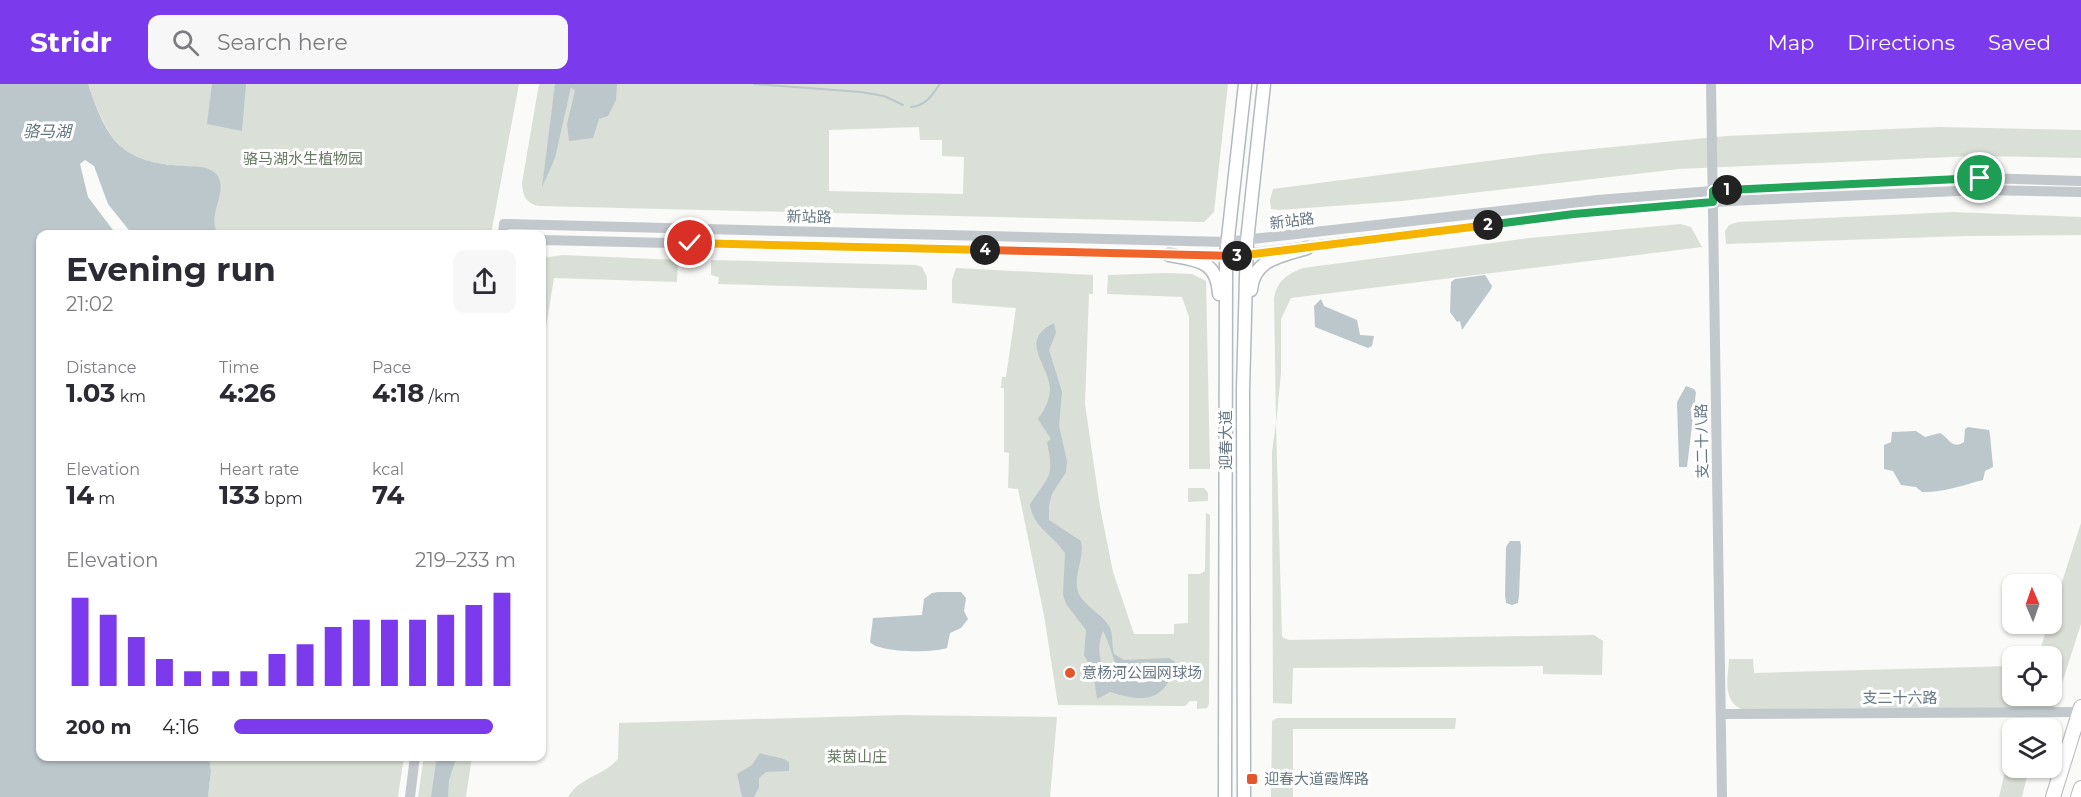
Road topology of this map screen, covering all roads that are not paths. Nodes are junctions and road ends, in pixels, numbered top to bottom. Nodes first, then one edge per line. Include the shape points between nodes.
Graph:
1 (1245, 84) edge
2 (1264, 84) edge
3 (1711, 84) edge
4 (2081, 181) edge
5 (2081, 192) edge
6 (1713, 196) junction
7 (504, 229) edge
8 (546, 240) edge
9 (1247, 241) junction
10 (1226, 242) junction
11 (1307, 248) junction
12 (1169, 255) junction
13 (1246, 255) junction
14 (1226, 256) junction
15 (1226, 321) junction
16 (1245, 321) junction
17 (1243, 390) junction
18 (1226, 403) junction
19 (2080, 709) edge
20 (1721, 714) junction
21 (414, 761) edge
22 (2081, 788) edge
23 (410, 797) edge
24 (1225, 797) edge
25 (1244, 797) edge
26 (1722, 797) edge
27 (2053, 797) edge
28 (2078, 797) edge

1 - 10 main road, 迎春大道
2 - 9 main road, 迎春大道
3 - 6 street, 支二十八路
4 - 6 street, 新站路 via 1980,178
5 - 6 street, 新站路 via 1982,190
6 - 9 street, 新站路 via 1598,200
6 - 11 street, 新站路
6 - 20 street, 支二十八路
7 - 10 street, 新站路
8 - 12 street, 新站路
9 - 10 street, 新站路
9 - 13 main road, 迎春大道
10 - 14 main road, 迎春大道
11 - 13 street, 新站路
11 - 17 main road via 1275,257 1256,270
12 - 14 street, 新站路
12 - 18 main road via 1201,260 1219,282
13 - 14 street, 新站路
13 - 16 main road, 迎春大道
14 - 15 main road, 迎春大道
15 - 16 main road
15 - 18 main road, 迎春大道
16 - 17 main road, 迎春大道
17 - 25 main road, 迎春大道
18 - 24 main road, 迎春大道
19 - 20 street, 支二十六路
19 - 27 highway
20 - 26 street, 支二十八路
21 - 23 street
22 - 28 highway

